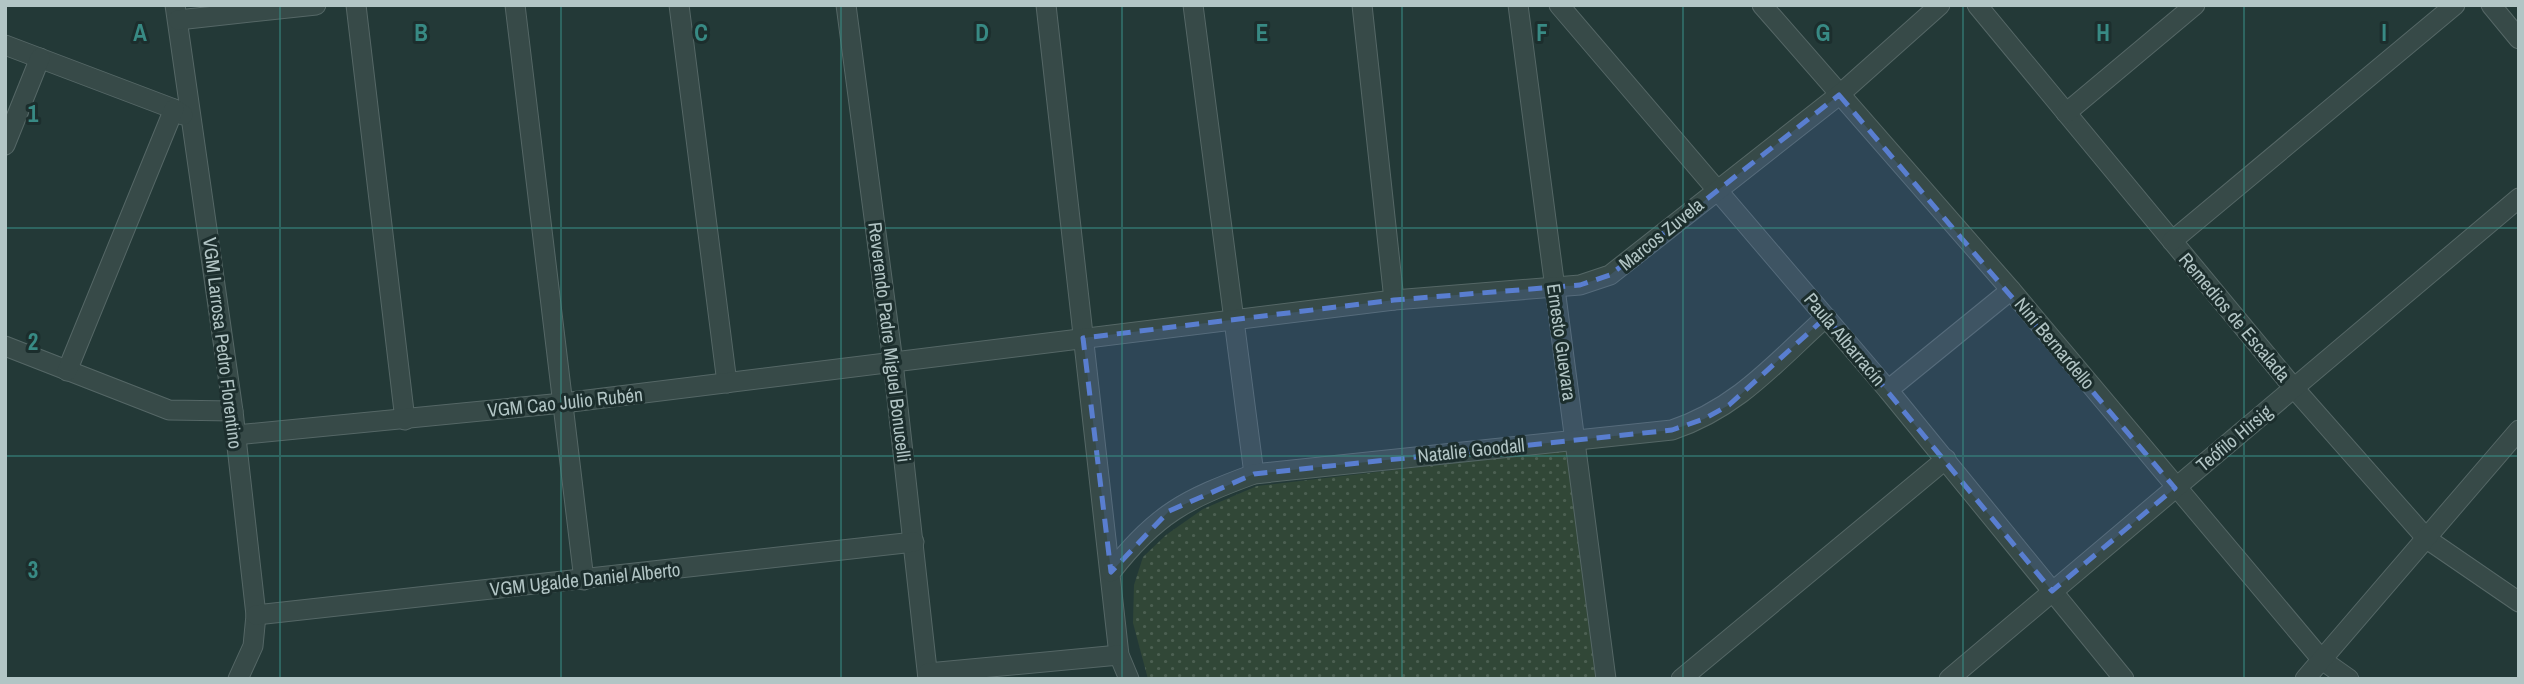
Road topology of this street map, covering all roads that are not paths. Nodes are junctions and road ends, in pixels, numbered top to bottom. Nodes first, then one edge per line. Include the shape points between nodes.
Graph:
1 (316, 5) edge
2 (356, 5) edge
3 (515, 5) edge
4 (679, 5) edge
5 (846, 5) edge
6 (1046, 5) edge
7 (1193, 5) edge
8 (1362, 5) edge
9 (1518, 5) edge
10 (1559, 5) edge
11 (1762, 5) edge
12 (1940, 5) edge
13 (1977, 5) edge
14 (2195, 5) edge
15 (2455, 5) edge
16 (2491, 5) edge
17 (177, 13) edge
18 (2519, 38) edge
19 (5, 45) edge
20 (40, 58) junction
21 (1839, 95) junction
22 (174, 109) junction
23 (2066, 113) junction
24 (194, 124) junction
25 (5, 145) edge
26 (1717, 189) junction
27 (2519, 198) edge
28 (2172, 241) junction
29 (1554, 286) junction
30 (2011, 290) junction
31 (1394, 300) junction
32 (1826, 317) junction
33 (1234, 322) junction
34 (1083, 338) junction
35 (5, 346) edge
36 (893, 362) junction
37 (67, 371) junction
38 (727, 383) junction
39 (2294, 387) junction
40 (1888, 390) junction
41 (563, 403) junction
42 (233, 411) junction
43 (405, 420) junction
44 (2519, 430) edge
45 (236, 435) junction
46 (1577, 439) junction
47 (1946, 459) junction
48 (1254, 474) junction
49 (2175, 488) junction
50 (2427, 539) junction
51 (914, 542) junction
52 (1111, 572) junction
53 (584, 580) junction
54 (2052, 591) junction
55 (2519, 602) edge
56 (256, 615) junction
57 (1119, 655) junction
58 (2322, 660) junction
59 (928, 676) edge
60 (238, 679) edge
61 (1129, 679) edge
62 (1606, 679) edge
63 (1681, 679) edge
64 (1949, 679) edge
65 (2124, 679) edge
66 (2305, 679) edge
67 (2349, 679) edge

1 - 17 street
2 - 43 street
3 - 41 street
4 - 38 street
5 - 36 street, Reverendo Padre Miguel Bonucelli
6 - 34 street
7 - 33 street
8 - 31 street
9 - 29 street, Ernesto Guevara
10 - 26 street, Paula Albarracín
11 - 21 street, Niní Bernardello
12 - 21 street, Marcos Zuvela
13 - 23 street, Remedios de Escalada
14 - 23 street
15 - 28 street
16 - 18 street
17 - 24 street, VGM Larrosa Pedro Florentino
19 - 20 street
20 - 22 street
20 - 25 street
21 - 26 street, Marcos Zuvela
21 - 30 street, Niní Bernardello
22 - 24 street
22 - 37 street
23 - 28 street, Remedios de Escalada
24 - 42 street, VGM Larrosa Pedro Florentino
26 - 29 street, Marcos Zuvela via 1610,275 1580,285
26 - 32 street, Paula Albarracín
27 - 39 street, Teófilo Hirsig
28 - 39 street, Remedios de Escalada
29 - 31 street, Marcos Zuvela
29 - 46 street, Ernesto Guevara
30 - 40 street
30 - 49 street, Niní Bernardello
31 - 33 street, Marcos Zuvela
32 - 40 street, Paula Albarracín
32 - 46 street, Natalie Goodall via 1729,405 1704,419 1672,430
33 - 34 street, Marcos Zuvela
33 - 48 street
34 - 36 street, VGM Cao Julio Rubén
34 - 52 street
35 - 37 street
36 - 38 street, VGM Cao Julio Rubén
36 - 51 street, Reverendo Padre Miguel Bonucelli
37 - 42 street via 169,410
38 - 41 street, VGM Cao Julio Rubén
39 - 49 street, Teófilo Hirsig
39 - 50 street, Remedios de Escalada
40 - 47 street, Paula Albarracín
41 - 43 street, VGM Cao Julio Rubén
41 - 53 street
42 - 45 street, VGM Larrosa Pedro Florentino
43 - 45 street, VGM Cao Julio Rubén
44 - 50 street
45 - 56 street, VGM Larrosa Pedro Florentino
46 - 48 street, Natalie Goodall
46 - 62 street, Ernesto Guevara
47 - 54 street, Paula Albarracín
47 - 63 street
48 - 52 street, Natalie Goodall via 1200,493 1169,511 1137,539
49 - 54 street, Teófilo Hirsig
49 - 58 street, Niní Bernardello
50 - 55 street, Remedios de Escalada
50 - 58 street
51 - 53 street, VGM Ugalde Daniel Alberto
51 - 59 street, Reverendo Padre Miguel Bonucelli
52 - 57 street
53 - 56 street, VGM Ugalde Daniel Alberto
54 - 64 street, Teófilo Hirsig
54 - 65 street, Paula Albarracín
56 - 60 street, VGM Larrosa Pedro Florentino via 253,646
57 - 59 street
57 - 61 street
58 - 66 street
58 - 67 street, Niní Bernardello

